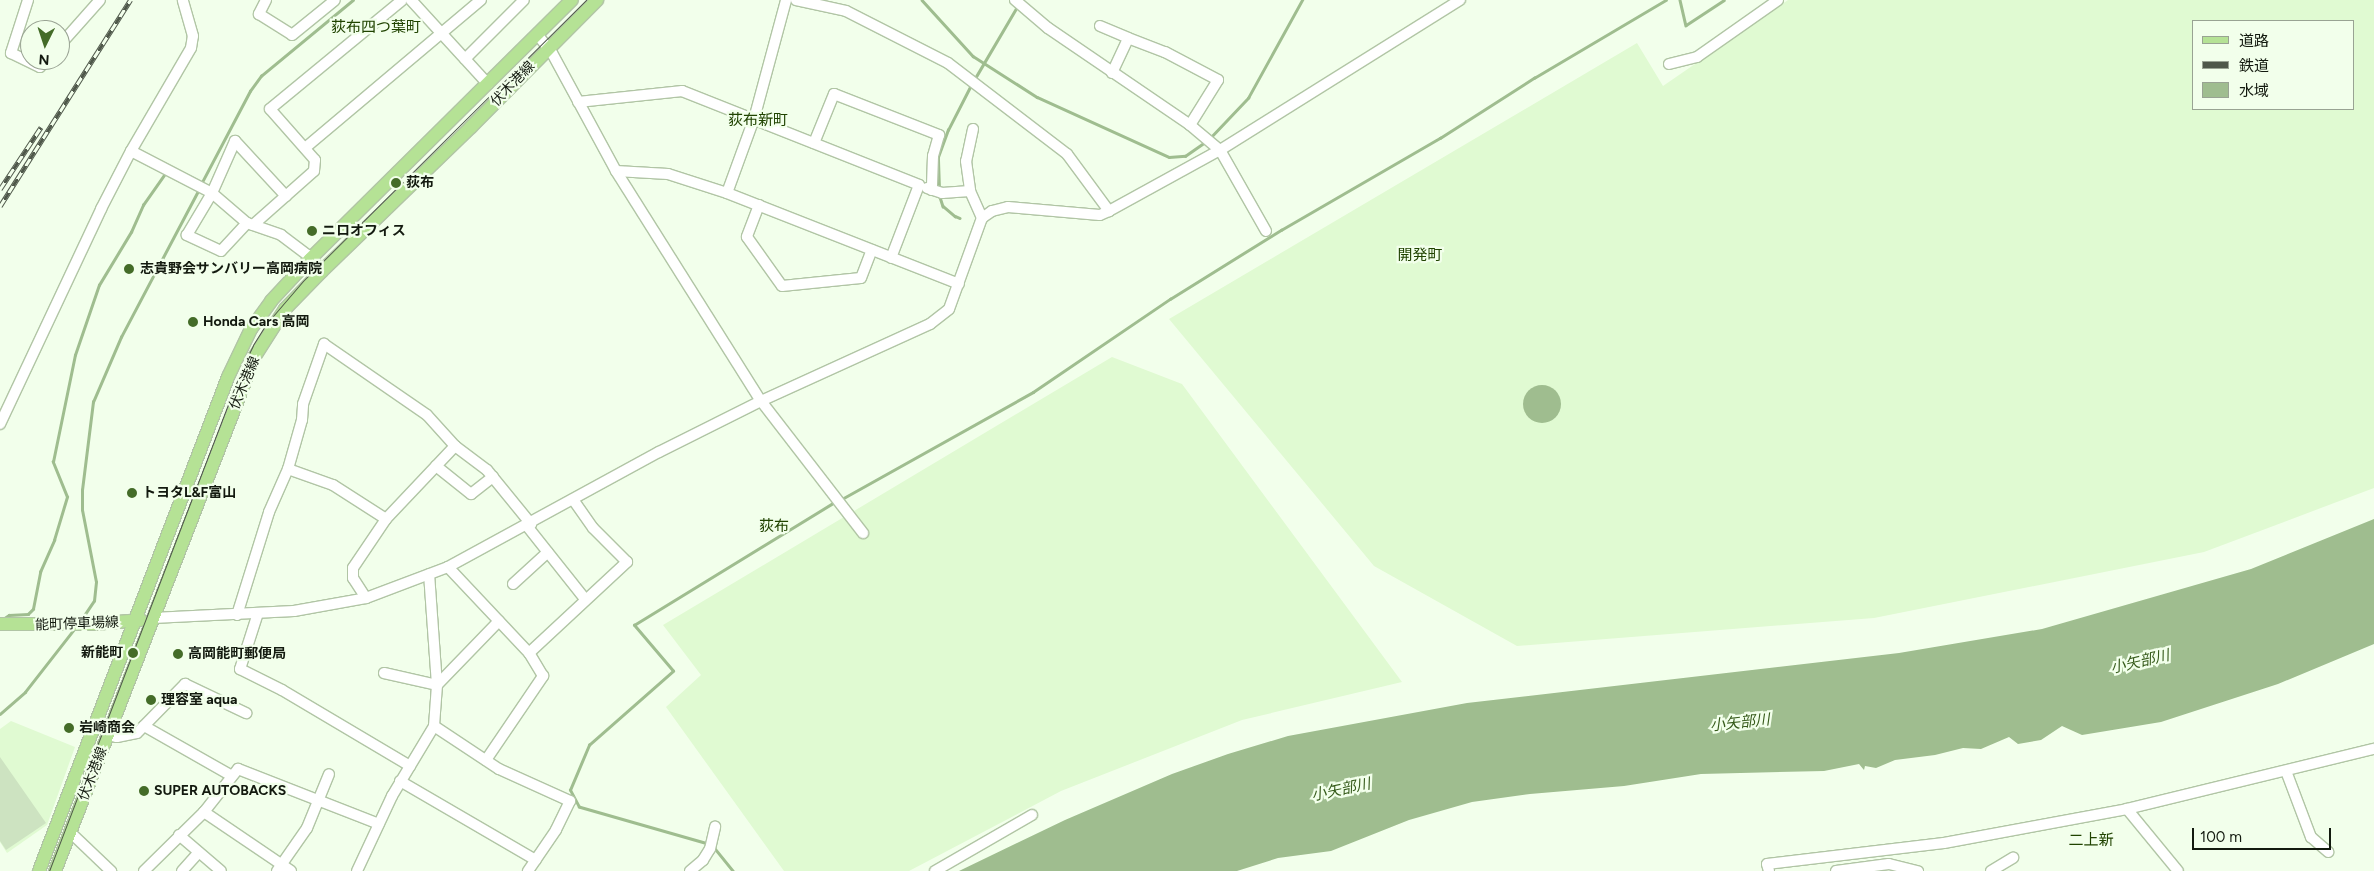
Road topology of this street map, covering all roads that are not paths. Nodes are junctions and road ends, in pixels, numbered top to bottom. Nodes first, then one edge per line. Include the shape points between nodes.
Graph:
1 (28, 0) edge
2 (100, 0) edge
3 (183, 0) edge
4 (266, 0) edge
5 (335, 0) edge
6 (402, 0) edge
7 (411, 0) edge
8 (481, 0) edge
9 (524, 0) edge
10 (572, 0) edge
11 (597, 0) edge
12 (786, 0) edge
13 (796, 0) edge
14 (1015, 0) edge
15 (1460, 0) edge
16 (1778, 0) edge
17 (22, 20) edge
18 (20, 26) edge
19 (1100, 26) dead end
20 (70, 34) edge
21 (442, 34) junction
22 (537, 34) junction
23 (1128, 38) junction
24 (548, 47) junction
25 (20, 57) edge
26 (465, 59) junction
27 (1669, 64) dead end
28 (1112, 73) junction
29 (488, 84) junction
30 (578, 102) junction
31 (754, 119) junction
32 (1190, 125) junction
33 (973, 129) dead end
34 (814, 143) junction
35 (304, 148) junction
36 (1220, 150) junction
37 (131, 151) junction
38 (616, 172) junction
39 (919, 185) junction
40 (932, 190) junction
41 (970, 191) junction
42 (212, 193) junction
43 (728, 193) junction
44 (286, 196) junction
45 (760, 205) junction
46 (1109, 211) junction
47 (982, 218) junction
48 (250, 224) junction
49 (1266, 231) dead end
50 (872, 250) junction
51 (891, 258) junction
52 (310, 259) junction
53 (322, 271) junction
54 (959, 284) junction
55 (761, 400) junction
56 (0, 424) edge
57 (455, 446) junction
58 (436, 466) junction
59 (288, 469) junction
60 (493, 477) junction
61 (573, 499) junction
62 (386, 519) junction
63 (529, 525) junction
64 (863, 534) dead end
65 (548, 552) junction
66 (448, 567) junction
67 (429, 574) junction
68 (513, 584) dead end
69 (366, 598) junction
70 (585, 599) junction
71 (258, 613) junction
72 (237, 615) junction
73 (153, 618) junction
74 (134, 621) junction
75 (499, 621) junction
76 (0, 624) edge
77 (529, 653) junction
78 (384, 673) dead end
79 (437, 685) junction
80 (246, 713) dead end
81 (144, 726) junction
82 (434, 726) junction
83 (108, 735) junction
84 (2374, 749) edge
85 (486, 760) junction
86 (410, 766) junction
87 (2286, 771) junction
88 (329, 774) dead end
89 (232, 776) junction
90 (400, 782) junction
91 (319, 800) junction
92 (2126, 809) junction
93 (204, 812) junction
94 (1032, 815) dead end
95 (378, 824) junction
96 (716, 827) dead end
97 (70, 832) junction
98 (179, 834) junction
99 (199, 852) junction
100 (2328, 852) dead end
101 (2013, 858) dead end
102 (536, 860) junction
103 (279, 868) edge
104 (39, 871) edge
105 (55, 871) edge
106 (112, 871) edge
107 (144, 871) edge
108 (182, 871) edge
109 (221, 871) edge
110 (291, 871) edge
111 (357, 871) edge
112 (528, 871) edge
113 (690, 871) edge
114 (935, 871) edge
115 (1769, 871) edge
116 (1836, 871) edge
117 (1918, 871) edge
118 (1991, 871) edge
119 (2178, 871) edge

1 - 17 street
2 - 20 street
3 - 37 street via 192,36 191,48
4 - 5 street via 259,14 292,35
6 - 35 street via 270,109
7 - 21 street
8 - 21 street
9 - 26 street
10 - 22 main road, 伏木港線
11 - 24 main road, 伏木港線
12 - 31 street
13 - 46 street via 846,11 948,62 1067,154
14 - 28 street via 1048,28
15 - 36 street
16 - 27 street via 1697,57
18 - 25 street via 12,53
19 - 23 street
21 - 26 street
21 - 35 street
22 - 24 street
22 - 29 main road, 伏木港線
23 - 28 street
23 - 32 street via 1165,52 1218,80
24 - 30 street
24 - 53 main road, 伏木港線 via 472,127
26 - 29 street
28 - 32 street
29 - 52 main road, 伏木港線
30 - 31 street via 682,91
30 - 38 street
31 - 34 street
31 - 43 street
32 - 36 street
33 - 41 street via 966,161
34 - 39 street
34 - 40 street via 834,94 939,135 933,156
35 - 44 street via 315,160 314,171
36 - 46 street
36 - 49 street
37 - 42 street
37 - 56 street
38 - 43 street via 668,174
38 - 55 street
39 - 40 street
39 - 51 street
40 - 41 street via 942,194
41 - 47 street
42 - 44 street via 235,140
42 - 48 street
42 - 48 street via 187,236 221,251
43 - 45 street
44 - 48 street
45 - 50 street
45 - 50 street via 747,237 782,286 861,278
46 - 47 street via 1088,215 1008,207 992,211
47 - 54 street
48 - 52 street via 281,235
50 - 51 street
51 - 54 street
52 - 53 street
52 - 74 main road, 伏木港線 via 271,301 238,354
53 - 73 main road, 伏木港線 via 285,309 255,356
54 - 55 street via 949,309 930,324
55 - 61 street
55 - 64 street
57 - 58 street
57 - 59 street via 427,416 324,344 303,404 302,420
57 - 60 street
58 - 60 street via 471,494
58 - 62 street
59 - 62 street via 333,485
59 - 72 street via 269,512
60 - 63 street
61 - 63 street
61 - 70 street via 593,528 627,562
62 - 69 street via 353,568 353,578
63 - 65 street
63 - 66 street
65 - 68 street
65 - 70 street
66 - 67 street
66 - 75 street
67 - 69 street
67 - 79 street
69 - 71 street via 294,611
70 - 77 street
71 - 72 street
71 - 86 street via 240,669 282,690
72 - 73 street
73 - 74 main road, 能町停車場線
73 - 83 main road, 伏木港線
74 - 76 main road, 能町停車場線
74 - 104 main road, 伏木港線
75 - 77 street
75 - 79 street
77 - 85 street via 543,676
78 - 79 street
79 - 82 street
80 - 81 street via 185,684
81 - 83 street via 137,733 117,737
81 - 89 street
82 - 85 street
82 - 86 street
83 - 97 main road, 伏木港線
84 - 87 street
85 - 102 street via 570,801
86 - 90 street
87 - 92 street
87 - 100 street via 2310,837
88 - 91 street
89 - 91 street via 238,769
89 - 93 street
90 - 95 street
90 - 102 street
91 - 95 street
91 - 103 street via 307,828
92 - 115 street via 1944,843 1767,864
92 - 119 street
93 - 98 street
93 - 103 street
94 - 114 street
95 - 111 street
96 - 113 street via 710,849
97 - 105 main road, 伏木港線
97 - 106 street
98 - 99 street
98 - 107 street
99 - 108 street
99 - 109 street
101 - 118 street
102 - 112 street
103 - 110 street
116 - 117 street via 1889,864

